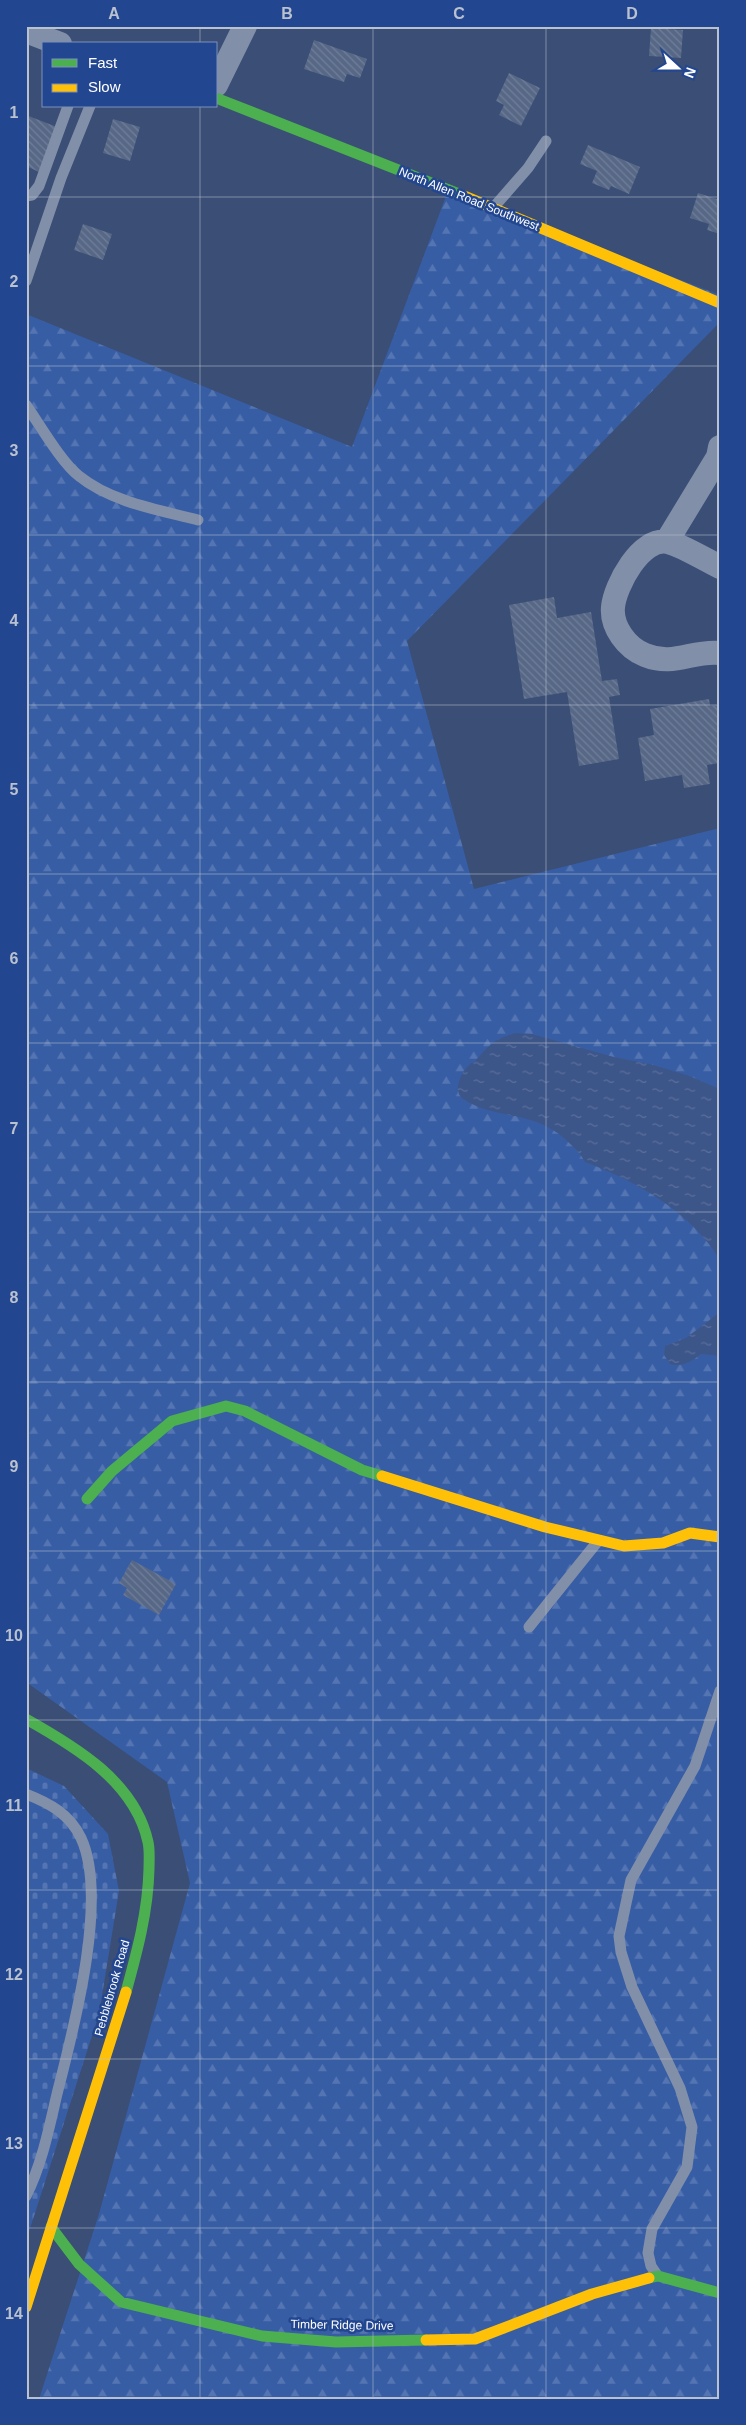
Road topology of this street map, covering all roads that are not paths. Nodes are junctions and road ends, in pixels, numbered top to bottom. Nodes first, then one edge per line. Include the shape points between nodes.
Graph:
1 (245, 26) edge
2 (27, 35) edge
3 (53, 42) edge
4 (218, 81) edge
5 (218, 99) edge
6 (67, 108) edge
7 (89, 108) edge
8 (546, 141) dead end
9 (26, 196) edge
10 (493, 208) junction
11 (26, 281) edge
12 (720, 303) edge
13 (26, 405) edge
14 (720, 447) edge
15 (715, 471) edge
16 (198, 520) dead end
17 (667, 541) junction
18 (720, 567) edge
19 (720, 653) edge
20 (87, 1499) dead end
21 (720, 1537) edge
22 (599, 1539) junction
23 (529, 1627) dead end
24 (720, 1691) edge
25 (26, 1719) edge
26 (26, 1794) edge
27 (26, 2196) edge
28 (51, 2227) junction
29 (658, 2276) junction
30 (720, 2293) edge
31 (26, 2307) edge

1 - 4 street
2 - 3 street
5 - 10 street, North Allen Road Southwest
6 - 9 lane via 39,186 32,195
7 - 11 lane
8 - 10 lane via 528,168
10 - 12 street, North Allen Road Southwest
13 - 16 lane via 78,476 128,500
14 - 15 street
15 - 17 street
17 - 18 street
17 - 19 street via 654,544 629,566 613,607 615,627 631,647 658,659
20 - 22 street via 112,1471 172,1421 226,1406 245,1411 362,1470 546,1527
21 - 22 street via 690,1534 642,1546 624,1546
22 - 23 lane
24 - 29 lane via 695,1766 631,1880 618,1936 632,1987 680,2088 692,2127 687,2167 652,2229 648,2253
25 - 28 street, Pebblebrook Road via 56,1736 116,1782 134,1806 148,1842 150,1890 143,1933 98,2089
26 - 27 lane via 59,1810 81,1838 88,1862 91,1908 73,2032 45,2143
28 - 29 street, Timber Ridge Drive via 79,2264 121,2302 271,2337 336,2342 475,2340 592,2294
28 - 31 street, Pebblebrook Road
29 - 30 street

